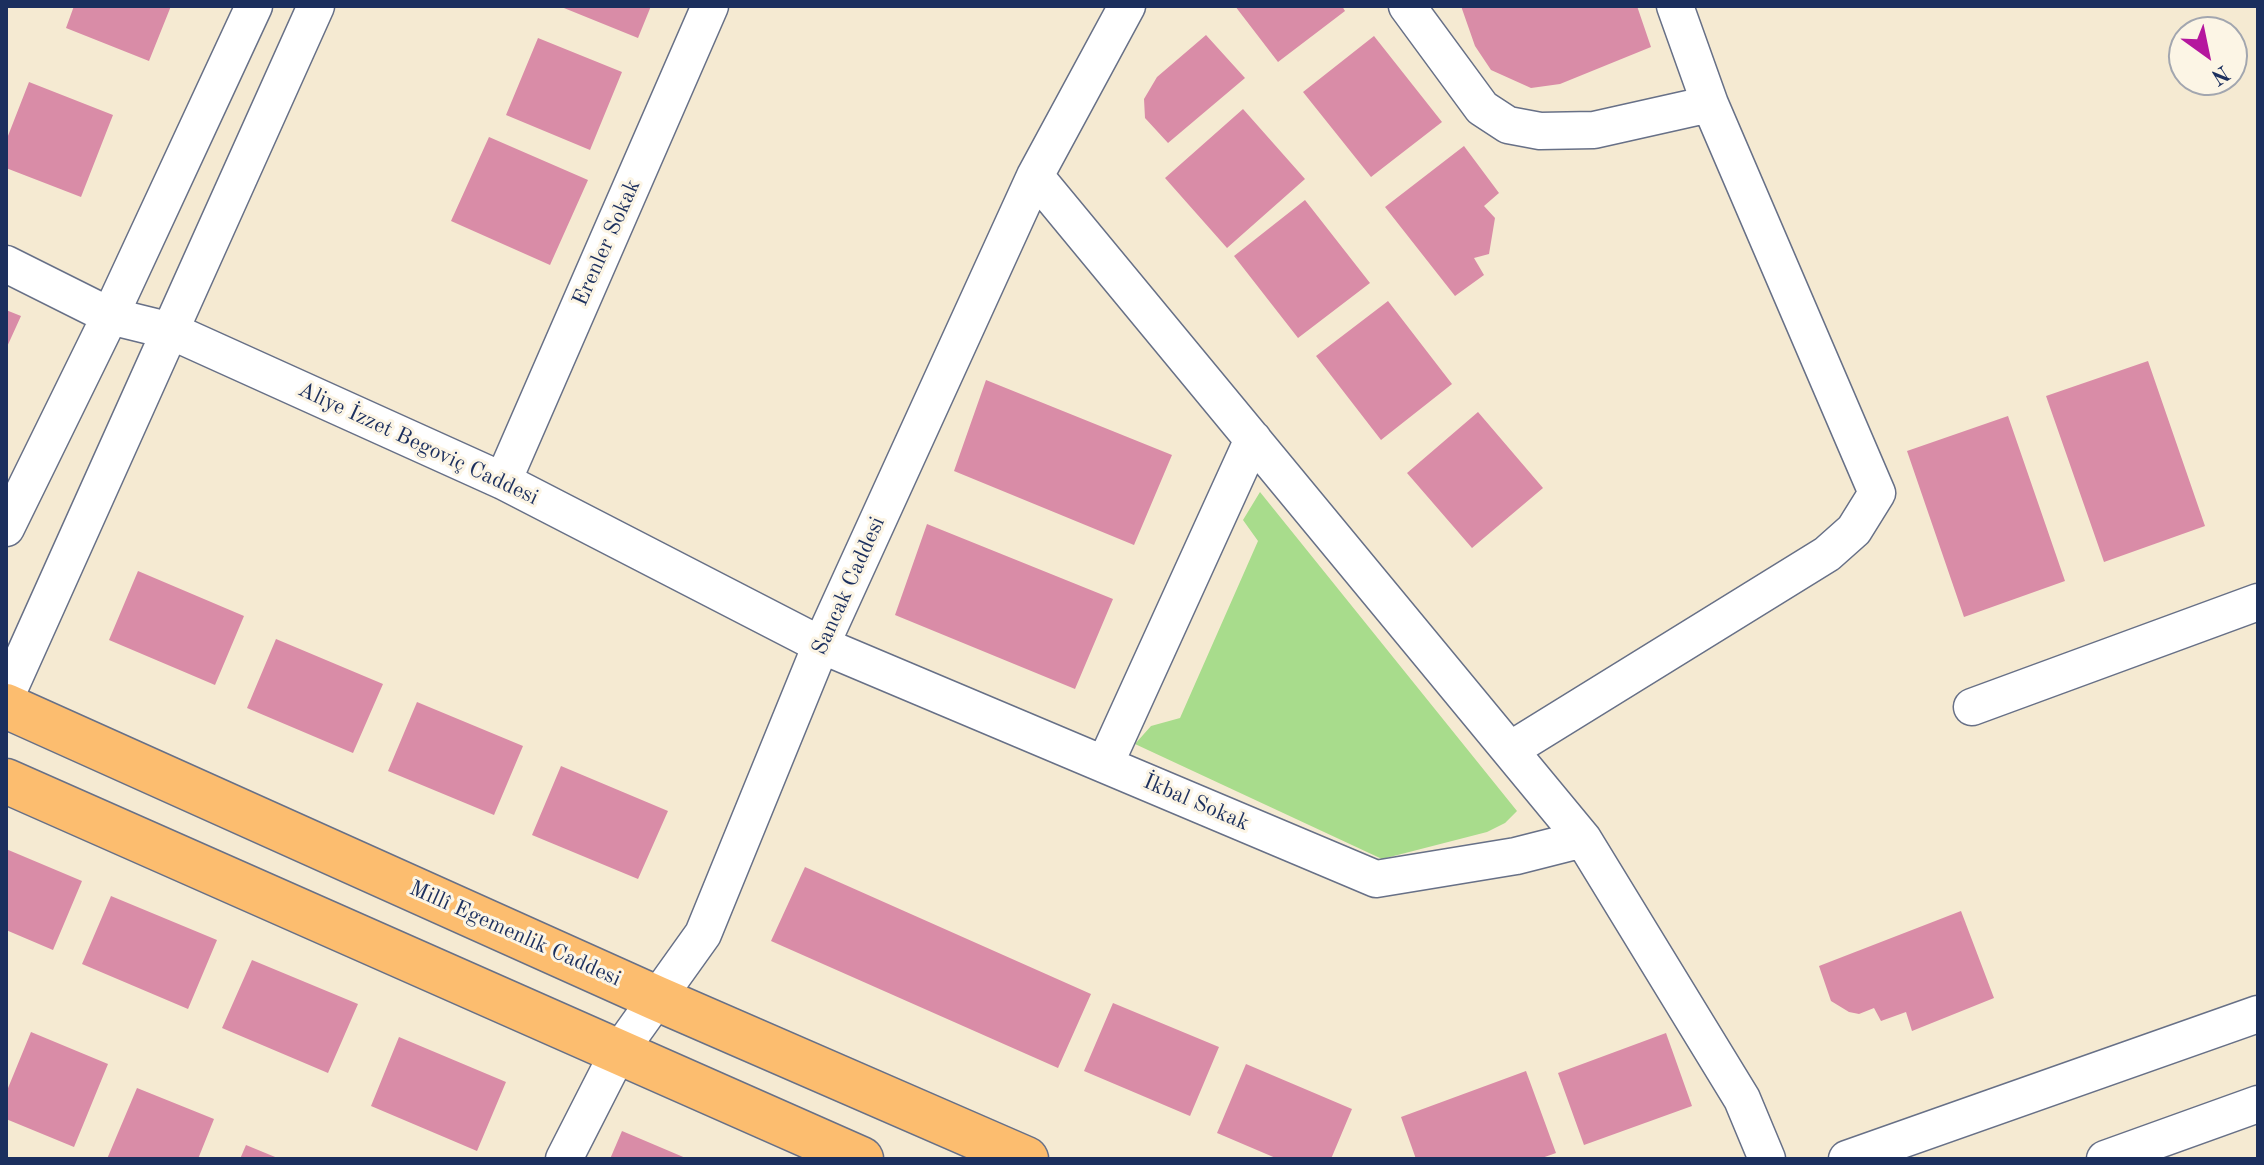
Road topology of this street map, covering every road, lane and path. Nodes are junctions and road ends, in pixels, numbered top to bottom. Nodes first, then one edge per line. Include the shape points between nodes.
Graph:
1 (254, 6) edge
2 (316, 6) edge
3 (710, 6) edge
4 (1127, 6) edge
5 (1407, 6) edge
6 (1675, 6) edge
7 (1710, 104) junction
8 (1035, 176) junction
9 (6, 264) edge
10 (110, 316) junction
11 (171, 331) junction
12 (1253, 439) junction
13 (503, 481) junction
14 (6, 528) edge
15 (2258, 602) edge
16 (821, 645) junction
17 (6, 696) edge
18 (6, 706) edge
19 (1972, 707) dead end
20 (1510, 750) junction
21 (1105, 764) junction
22 (6, 781) edge
23 (1583, 839) junction
24 (656, 998) junction
25 (2258, 1014) edge
26 (618, 1053) junction
27 (2258, 1104) edge
28 (564, 1159) edge
29 (861, 1159) edge
30 (1026, 1159) edge
31 (1767, 1159) edge
32 (1847, 1159) edge
33 (2105, 1159) edge

1 - 10 street
2 - 11 street
3 - 13 street, Erenler Sokak
4 - 8 street, Sancak Caddesi
5 - 7 street via 1482,108 1508,125 1540,131 1594,130
6 - 7 street
7 - 20 street via 1877,493 1854,530 1827,554
8 - 12 street
8 - 16 street, Sancak Caddesi
9 - 10 street, Aliye İzzet Begoviç Caddesi
10 - 11 street, Aliye İzzet Begoviç Caddesi
10 - 14 street
11 - 13 street, Aliye İzzet Begoviç Caddesi
11 - 17 street
12 - 20 street
12 - 21 street
13 - 16 street, Aliye İzzet Begoviç Caddesi
15 - 19 street
16 - 21 street, İkbal Sokak
16 - 24 street, Sancak Caddesi via 703,934
18 - 24 main road, Millî Egemenlik Caddesi
20 - 23 street
21 - 23 street, İkbal Sokak via 1376,879
22 - 26 main road
23 - 31 street via 1742,1099
24 - 26 street, Sancak Caddesi
24 - 30 main road, Millî Egemenlik Caddesi
25 - 32 street
26 - 28 street, Sancak Caddesi
26 - 29 main road
27 - 33 street

